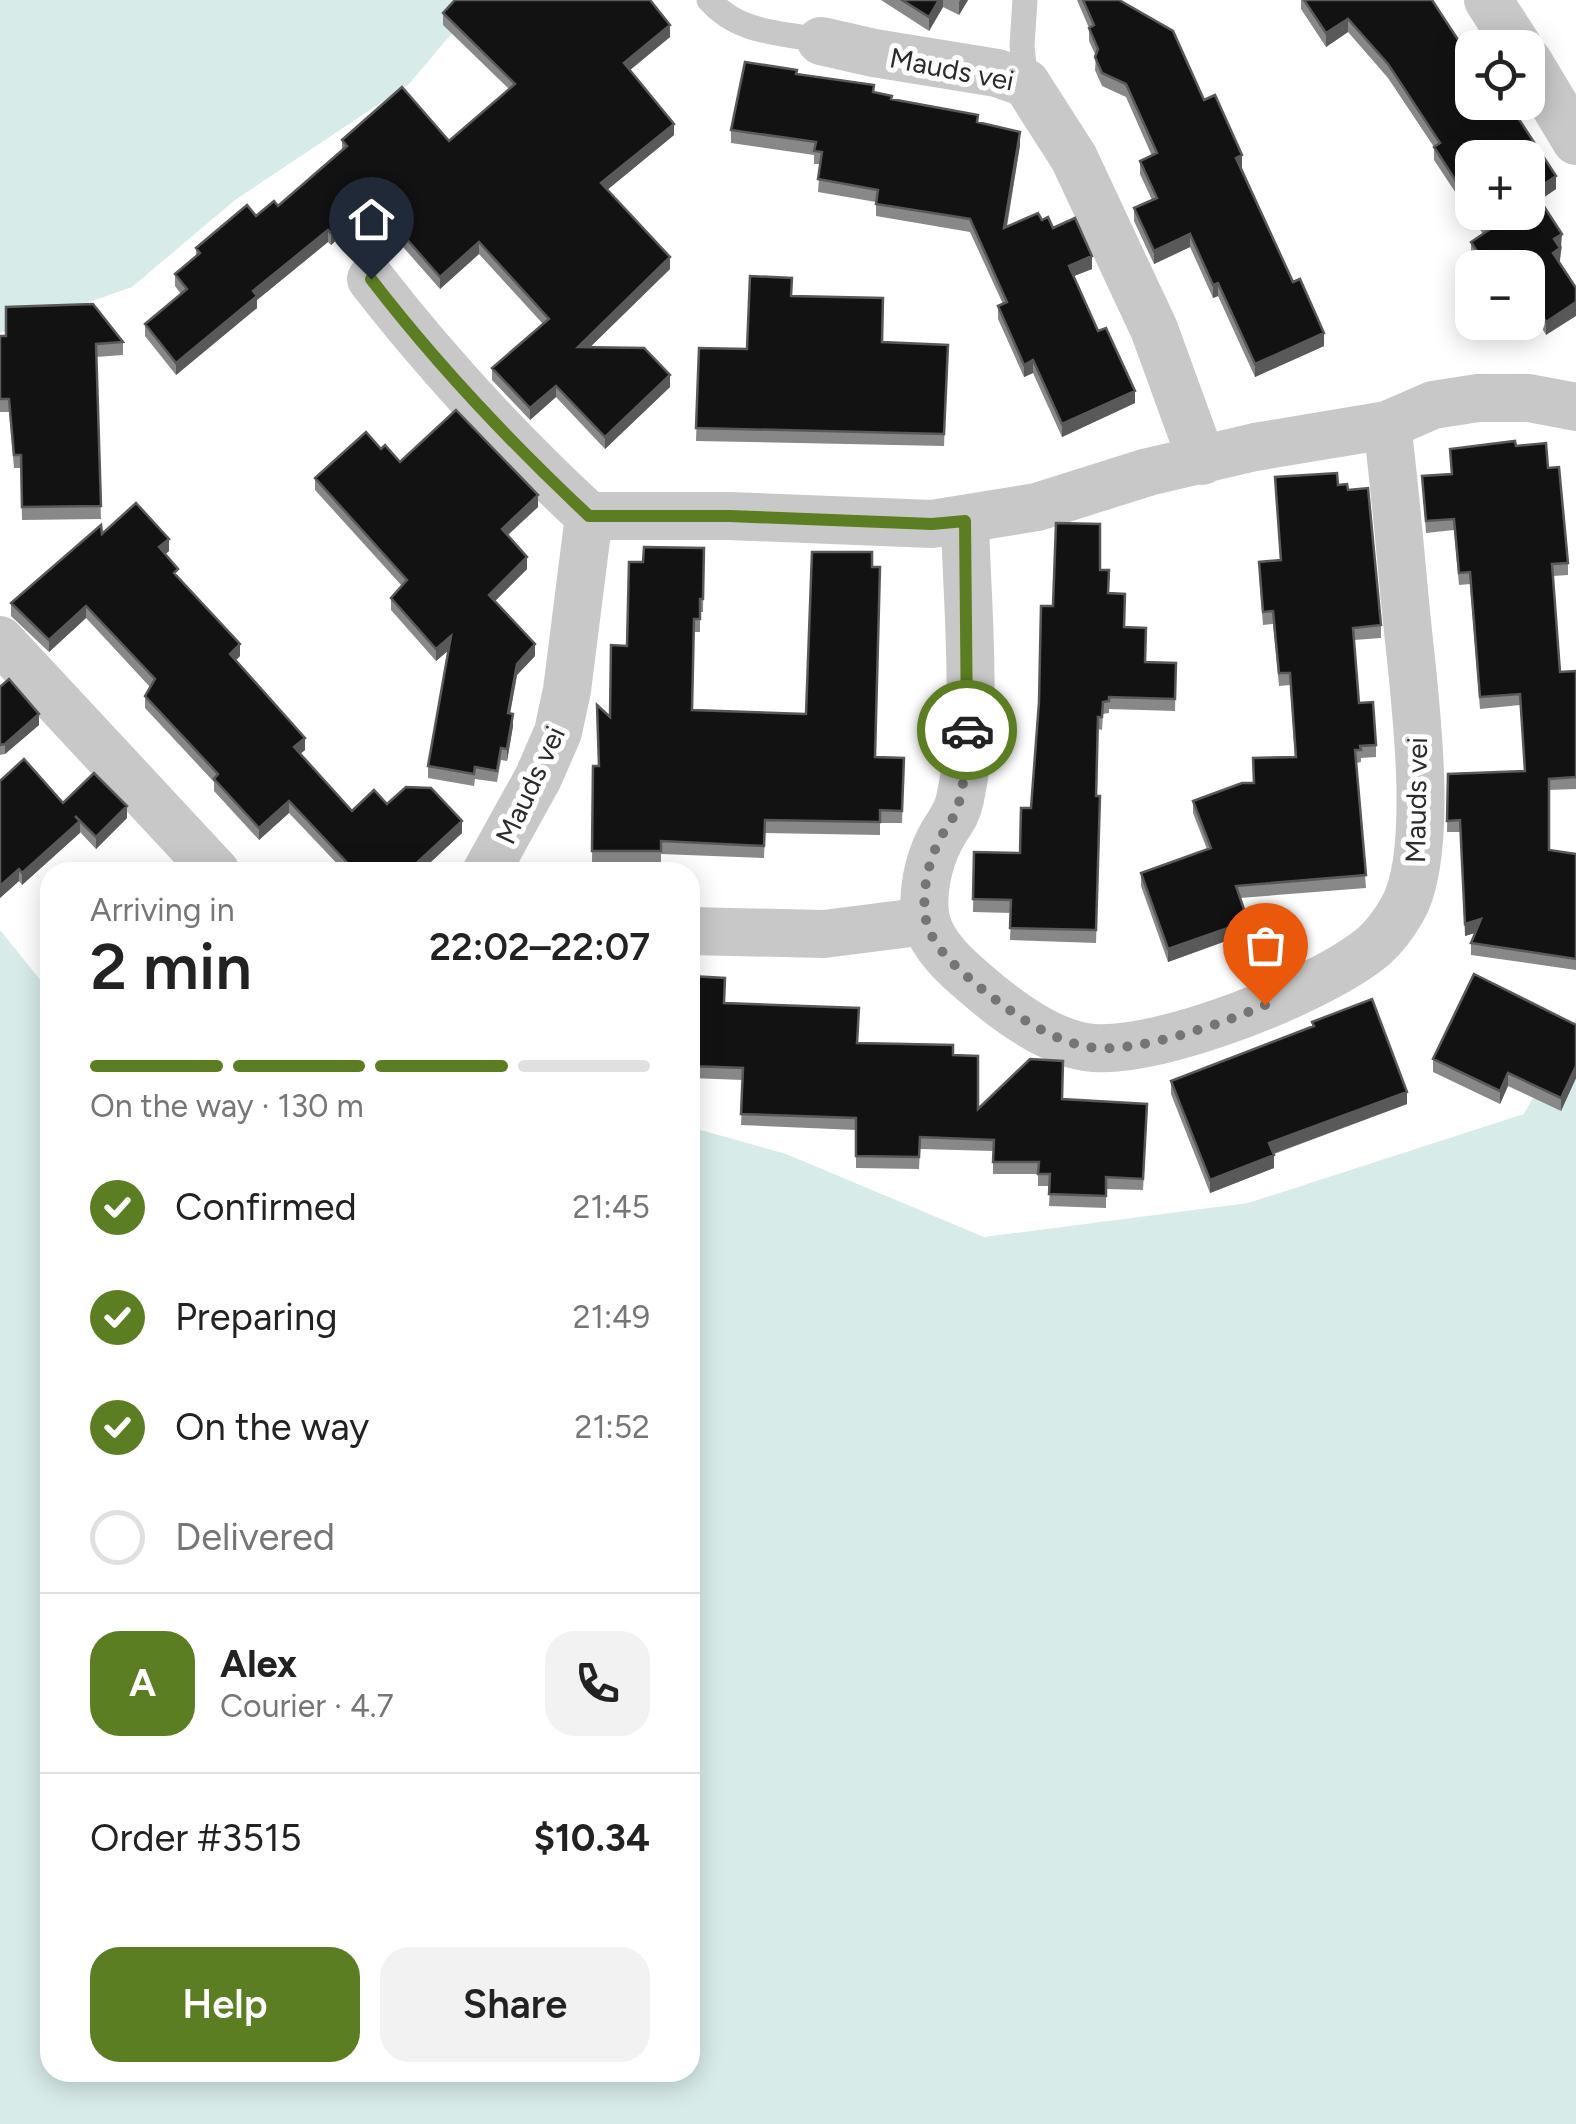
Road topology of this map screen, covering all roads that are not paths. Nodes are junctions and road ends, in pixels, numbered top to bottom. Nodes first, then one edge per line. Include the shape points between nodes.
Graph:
1 (708, 0) edge
2 (1025, 0) edge
3 (1488, 0) edge
4 (1507, 30) edge
5 (821, 41) joint
6 (1026, 82) junction
7 (1545, 89) edge
8 (1576, 140) edge
9 (371, 279) dead end
10 (1576, 407) edge
11 (1387, 424) junction
12 (1202, 461) junction
13 (589, 516) junction
14 (965, 521) junction
15 (0, 640) edge
16 (207, 862) edge
17 (492, 862) edge
18 (926, 921) junction
19 (700, 932) edge

1 - 5 lane via 752,29
2 - 6 lane
3 - 4 street
5 - 6 street, Mauds vei
6 - 12 street, Mauds vei via 1074,158 1154,329
7 - 8 street
9 - 13 street via 497,427
10 - 11 street via 1478,398 1433,405
11 - 12 street
11 - 18 street, Mauds vei via 1417,726 1420,830 1403,909 1376,944 1340,969 1243,1015 1127,1046 1092,1048 1058,1039 997,1002 938,946
12 - 14 street
13 - 14 street
13 - 17 street, Mauds vei via 558,732
14 - 18 street via 966,753 954,820 940,839 926,884
15 - 16 street
18 - 19 street via 824,934

